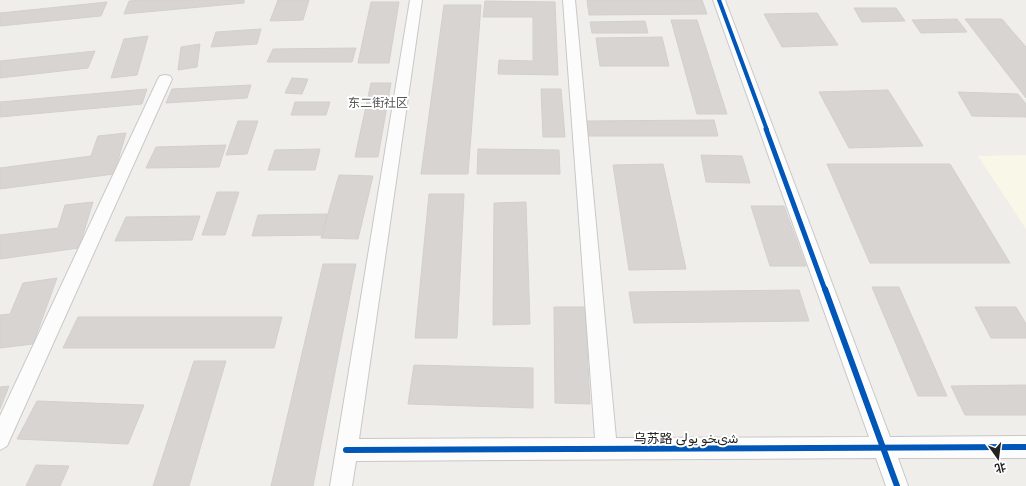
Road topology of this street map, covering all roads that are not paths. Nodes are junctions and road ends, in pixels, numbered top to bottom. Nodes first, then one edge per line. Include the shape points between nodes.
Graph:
1 (416, 0) edge
2 (569, 0) edge
3 (718, 0) edge
4 (165, 79) dead end
5 (0, 439) edge
6 (1026, 447) edge
7 (883, 448) junction
8 (606, 449) junction
9 (346, 450) junction
10 (341, 486) edge
11 (897, 486) edge

1 - 9 street
2 - 8 street
3 - 7 street
4 - 5 street
6 - 7 street, 乌苏路 شىخو يولى
7 - 8 street, 乌苏路 شىخو يولى
7 - 11 street
8 - 9 street, 乌苏路 شىخو يولى
9 - 10 street

